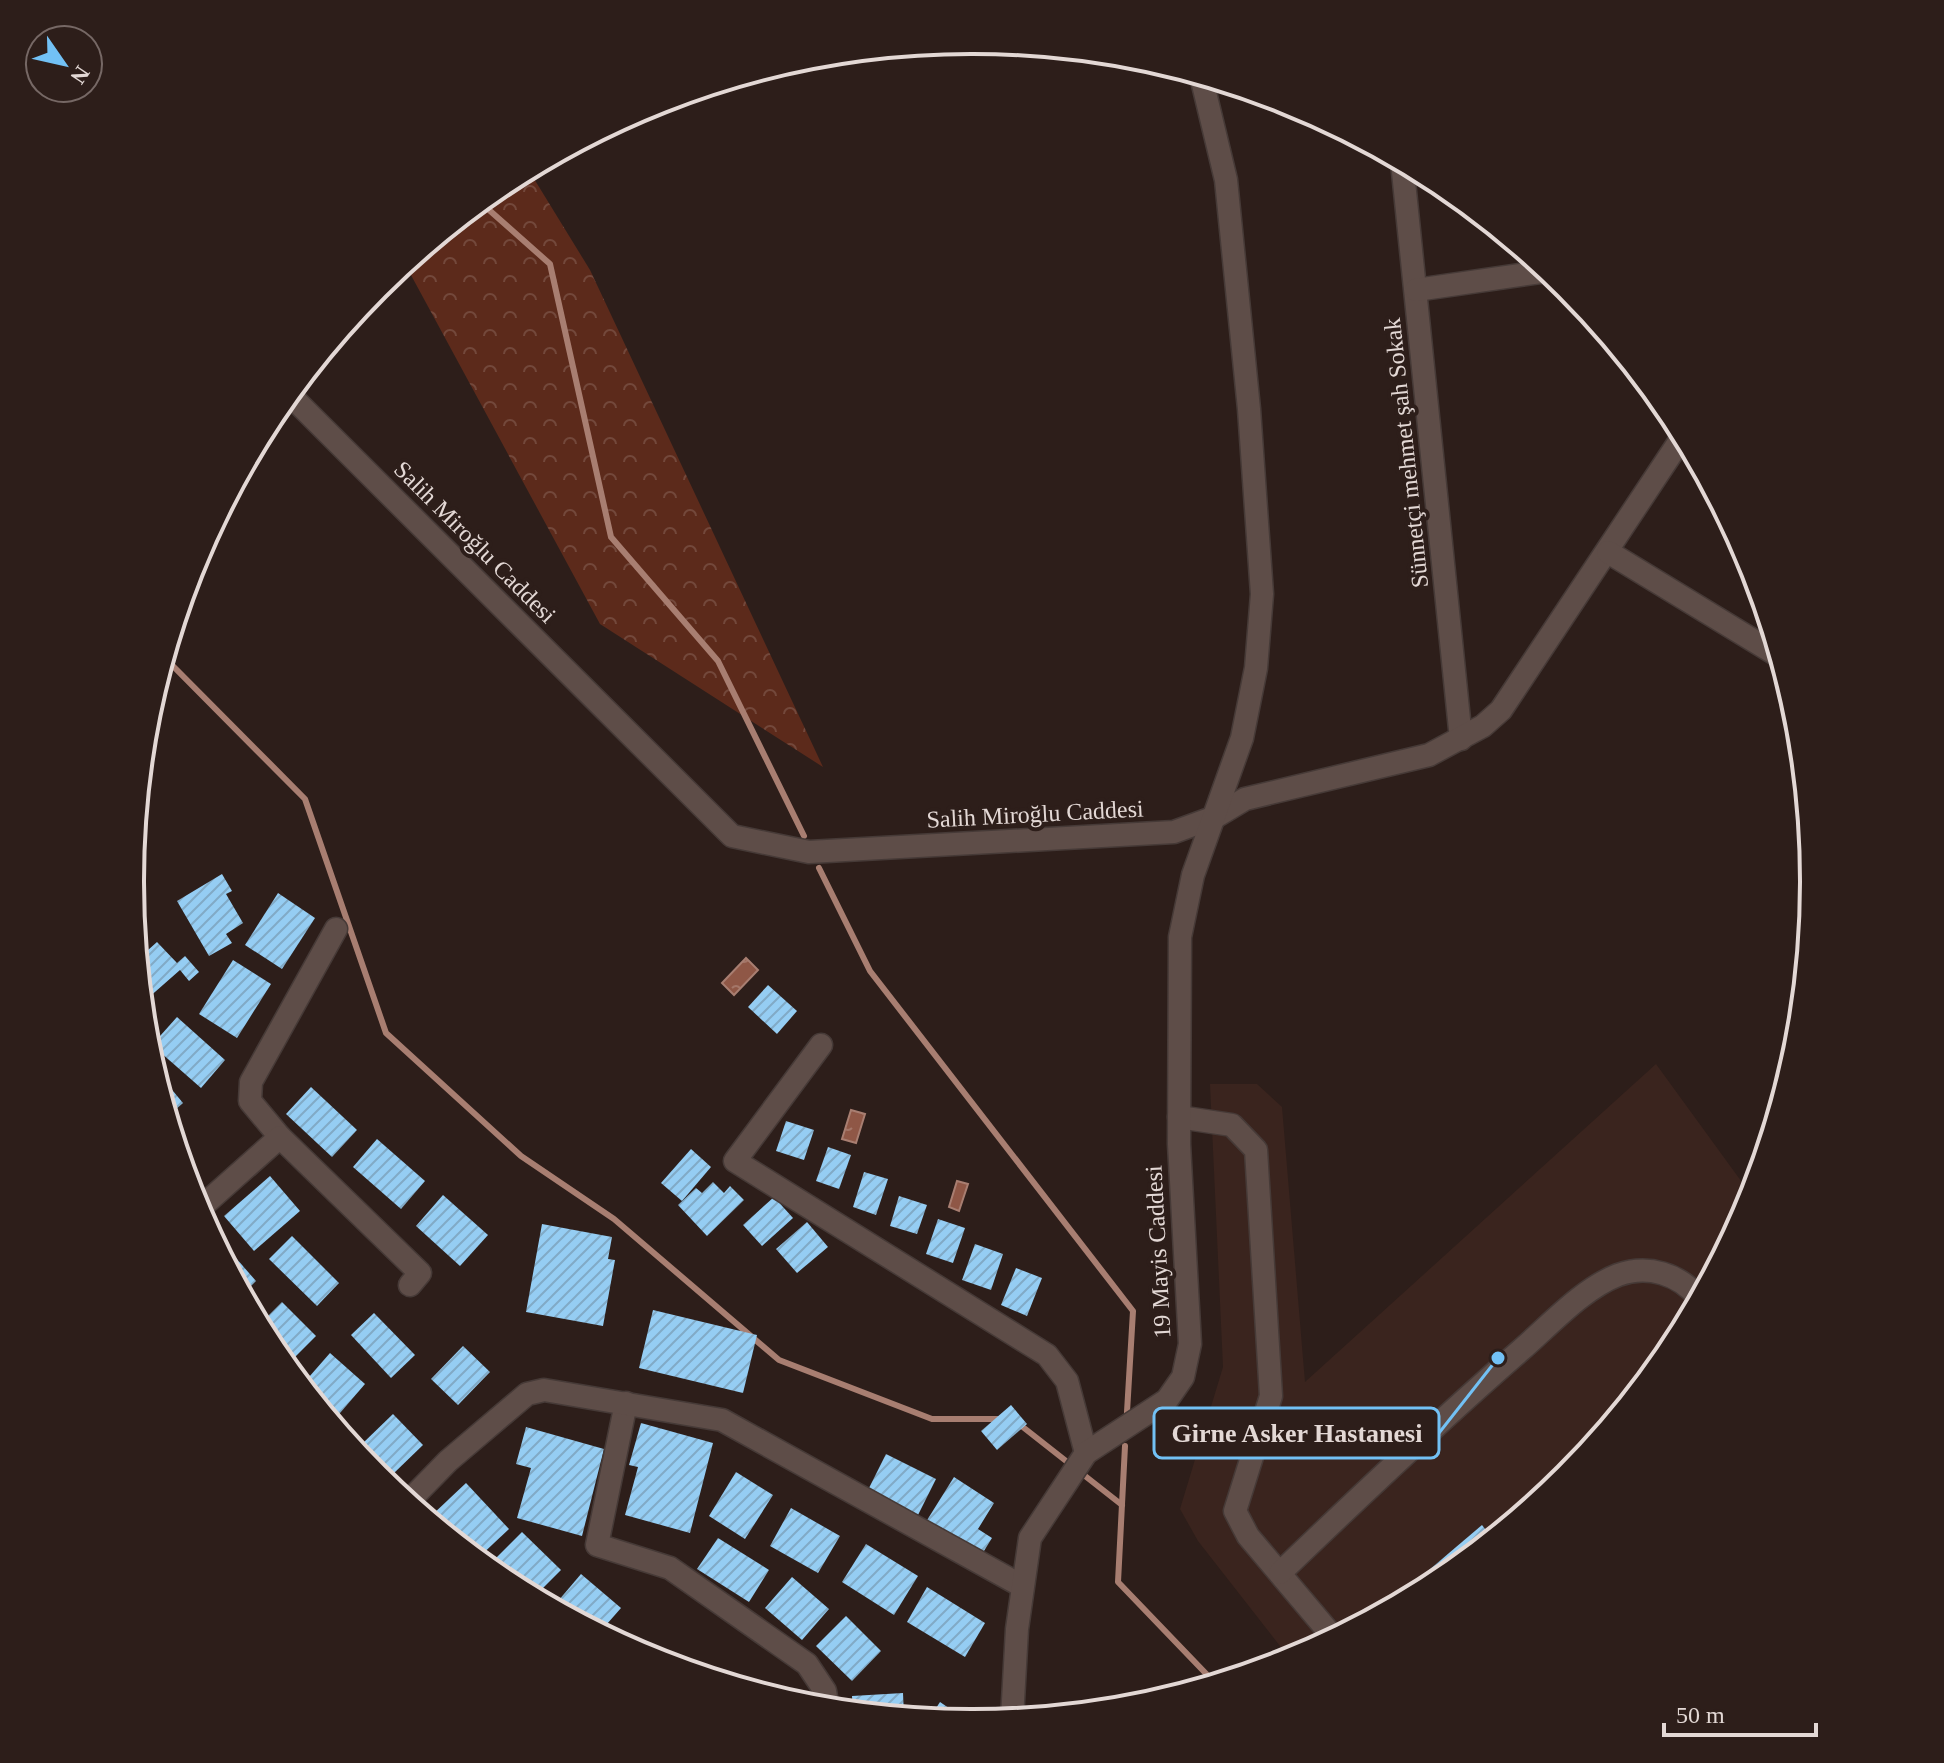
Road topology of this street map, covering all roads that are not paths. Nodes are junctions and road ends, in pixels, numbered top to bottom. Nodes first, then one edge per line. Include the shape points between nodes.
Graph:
1 (1204, 87) edge
2 (1403, 176) edge
3 (1533, 273) edge
4 (1416, 290) junction
5 (298, 403) edge
6 (1676, 447) edge
7 (1608, 552) junction
8 (1765, 648) edge
9 (1461, 739) junction
10 (1215, 817) junction
11 (336, 929) dead end
12 (821, 1045) dead end
13 (1179, 1117) junction
14 (280, 1137) junction
15 (208, 1201) edge
16 (410, 1285) dead end
17 (1692, 1290) edge
18 (626, 1403) junction
19 (1086, 1453) junction
20 (416, 1494) edge
21 (1280, 1573) junction
22 (1022, 1586) junction
23 (1327, 1629) edge
24 (826, 1696) edge
25 (1013, 1707) edge

1 - 10 street via 1226,180 1262,594 1256,668 1242,738
2 - 4 street, Sünnetçi mehmet şah Sokak
3 - 4 street
4 - 9 street, Sünnetçi mehmet şah Sokak
5 - 10 street, Salih Miroğlu Caddesi via 732,836 809,852 1174,832
6 - 7 street, Salih Miroğlu Caddesi
7 - 8 street
7 - 9 street, Salih Miroğlu Caddesi via 1501,710
9 - 10 street, Salih Miroğlu Caddesi via 1429,755 1245,799
10 - 13 street, 19 Mayis Caddesi via 1193,875 1180,937
11 - 14 street via 251,1082 250,1101
12 - 19 street via 735,1161 1047,1355 1067,1381
13 - 19 street, 19 Mayis Caddesi via 1190,1344 1183,1377 1167,1400
13 - 21 street via 1232,1125 1256,1150 1271,1396 1235,1511 1248,1536
14 - 15 street
14 - 16 street via 420,1273
17 - 21 street via 1648,1269 1616,1276 1578,1300 1418,1440
18 - 20 street via 544,1390 527,1394
18 - 22 street via 722,1420
18 - 24 street via 597,1545 670,1568 807,1664
19 - 22 street, 19 Mayis Caddesi via 1030,1538
21 - 23 street
22 - 25 street, 19 Mayis Caddesi

